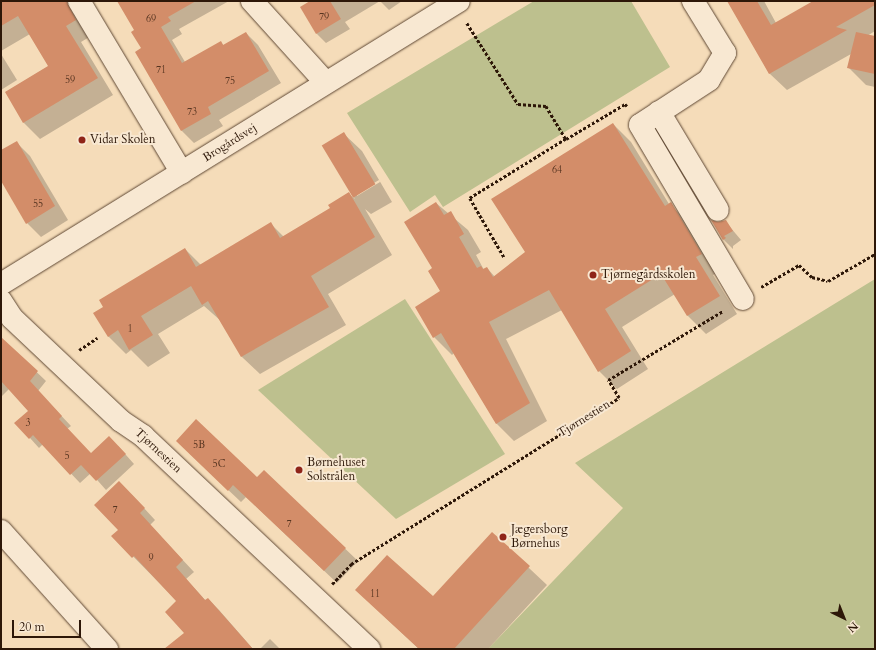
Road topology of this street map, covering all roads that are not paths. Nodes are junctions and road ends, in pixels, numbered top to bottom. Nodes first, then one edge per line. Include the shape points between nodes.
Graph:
1 (79, 1) edge
2 (252, 1) edge
3 (693, 1) edge
4 (457, 2) edge
5 (326, 83) junction
6 (659, 112) junction
7 (182, 174) junction
8 (718, 210) dead end
9 (1, 284) edge
10 (743, 298) road end
11 (1, 301) edge
12 (1, 531) edge
13 (106, 649) edge
14 (369, 649) edge

1 - 7 street
2 - 5 street
3 - 6 street via 725,53 709,80
4 - 5 street, Brogårdsvej
5 - 7 street, Brogårdsvej
6 - 8 street
6 - 10 street via 640,125
7 - 9 street, Brogårdsvej
11 - 14 street, Tjørnestien via 12,318
12 - 13 street

